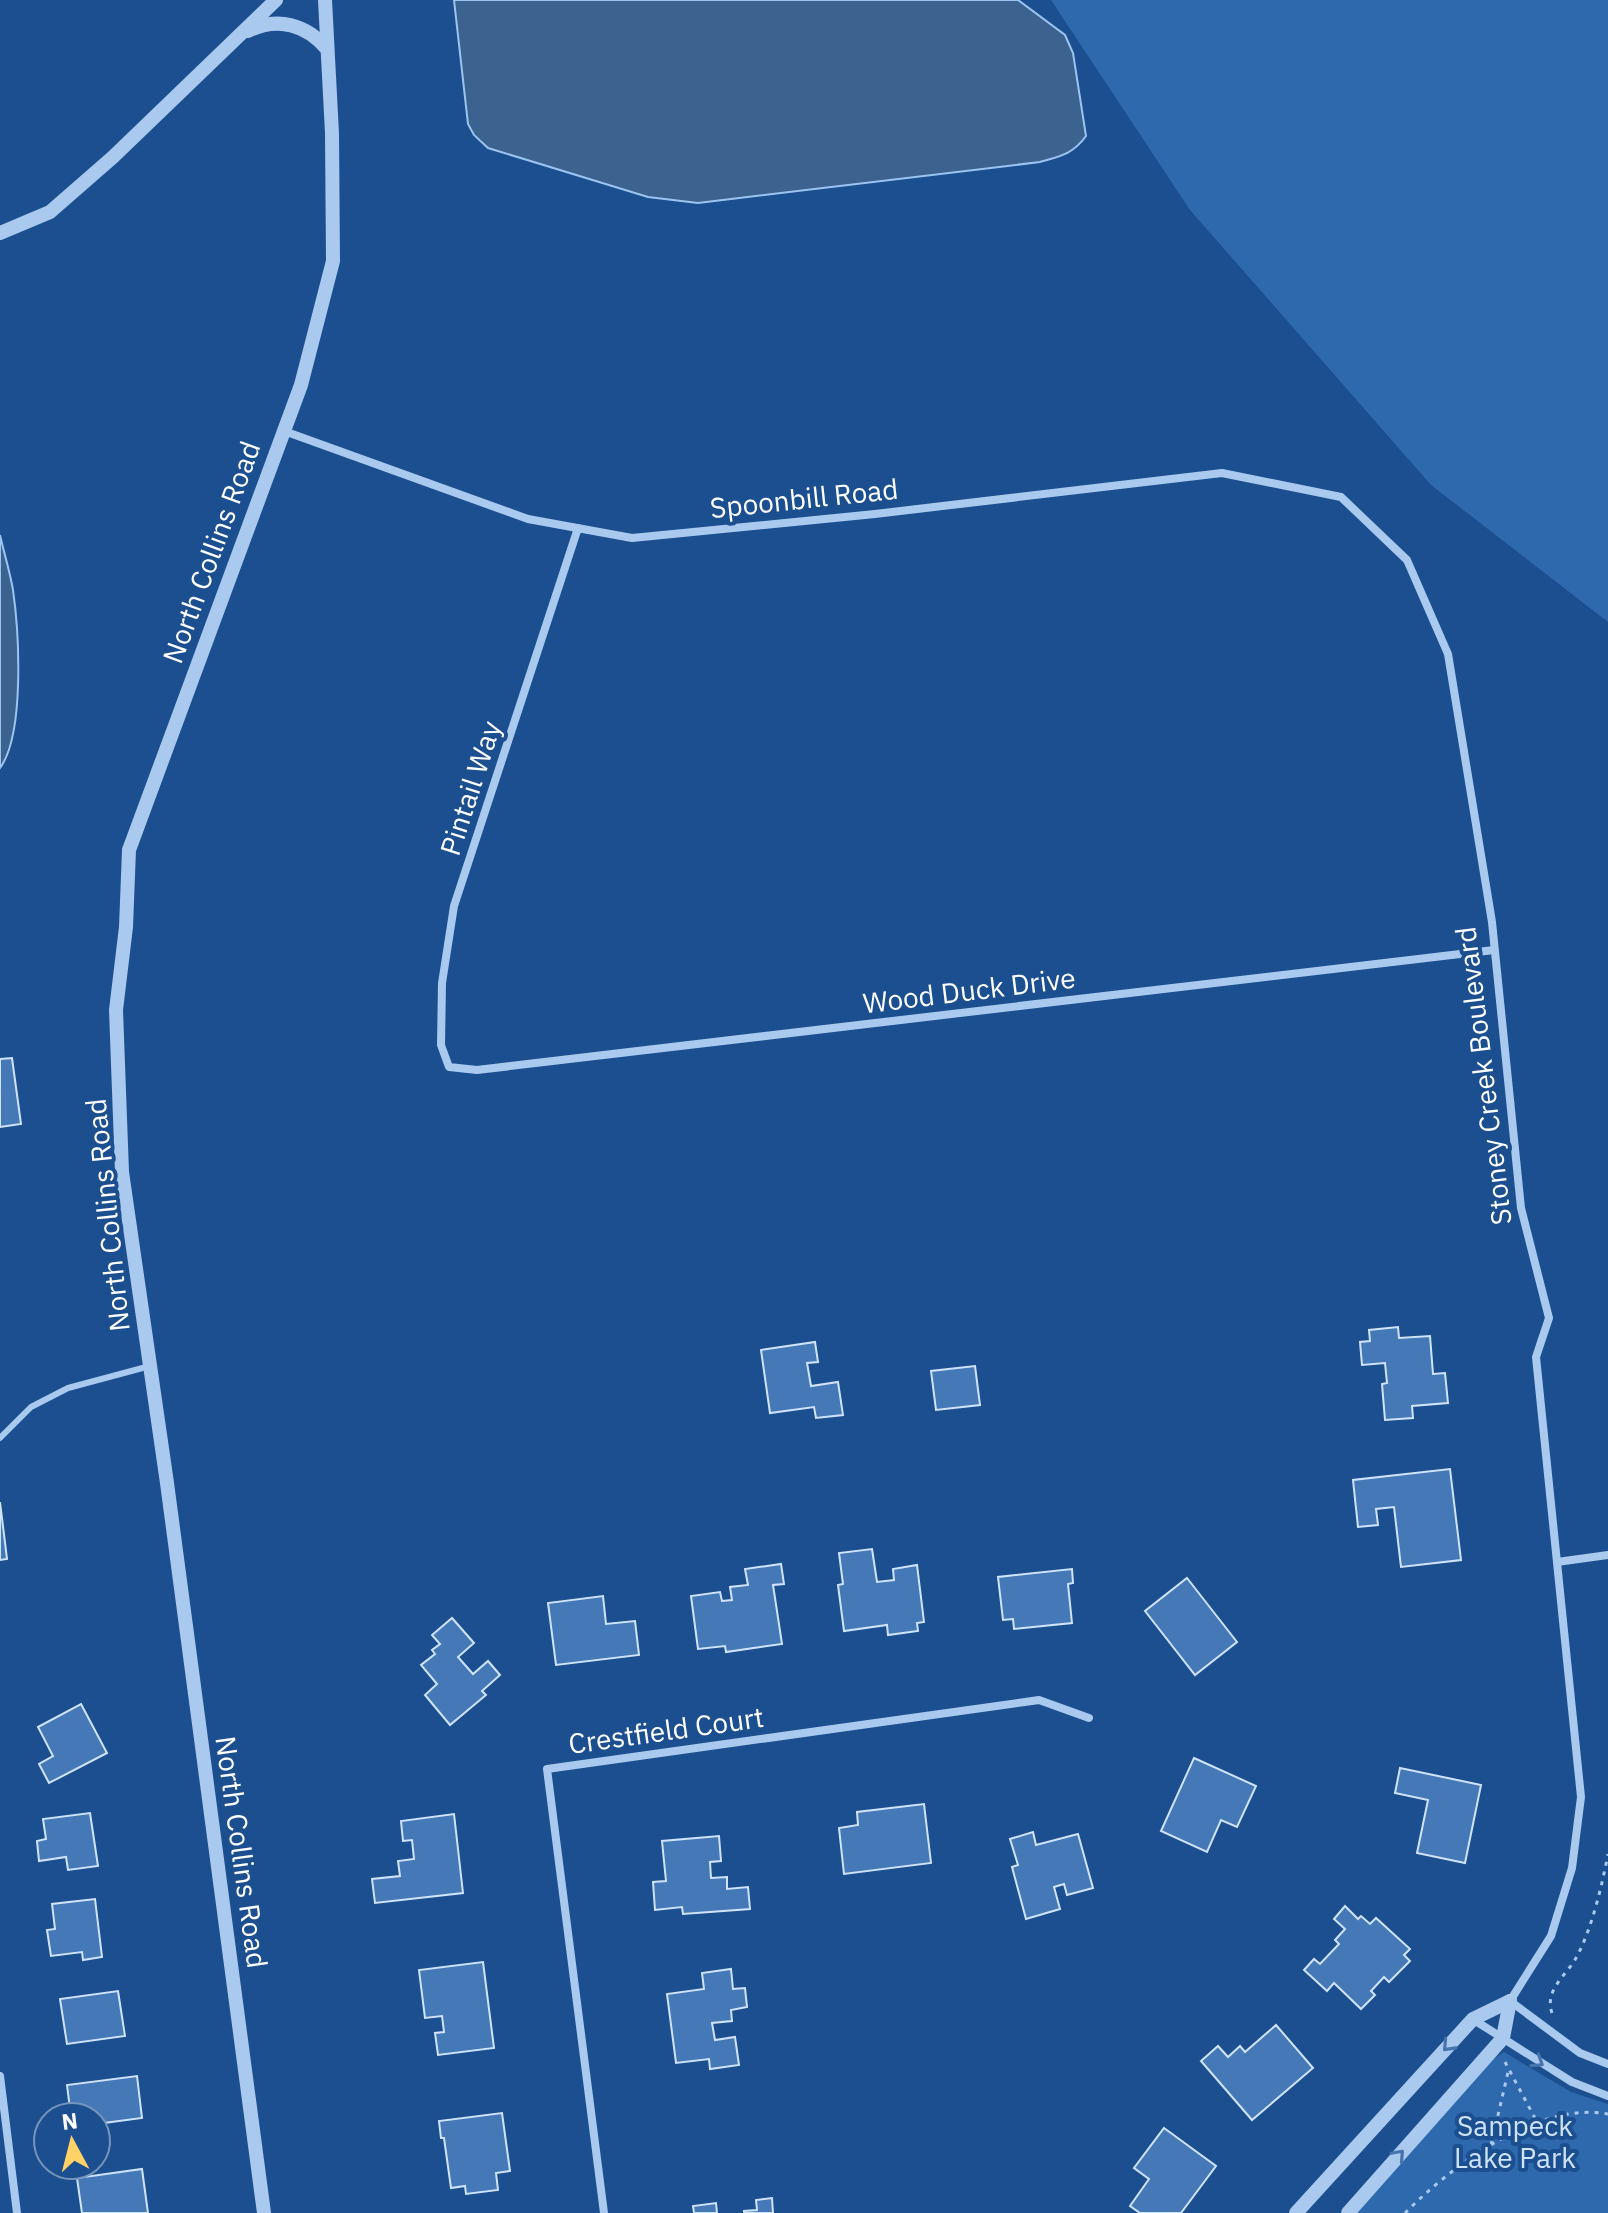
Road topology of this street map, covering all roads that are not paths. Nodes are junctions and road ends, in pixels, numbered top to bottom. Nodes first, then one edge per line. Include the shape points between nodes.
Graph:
1 (276, 0) edge
2 (325, 0) edge
3 (235, 40) junction
4 (327, 49) junction
5 (0, 233) edge
6 (284, 431) junction
7 (1341, 497) joint
8 (578, 528) junction
9 (1494, 950) junction
10 (449, 1067) joint
11 (150, 1366) junction
12 (0, 1438) edge
13 (1608, 1555) edge
14 (1557, 1562) junction
15 (1089, 1718) dead end
16 (1510, 2001) junction
17 (1473, 2019) junction
18 (1503, 2038) junction
19 (1608, 2064) edge
20 (0, 2076) edge
21 (1608, 2096) edge
22 (17, 2213) edge
23 (264, 2213) edge
24 (604, 2213) edge
25 (1296, 2213) edge
26 (1348, 2213) edge

1 - 3 street
2 - 4 street, North Collins Road
3 - 4 street via 255,27 278,23 301,28
3 - 5 street via 50,212
4 - 6 street, North Collins Road via 333,261
6 - 8 street, Spoonbill Road via 528,519
6 - 11 street, North Collins Road via 129,850 116,1010 122,1172
7 - 8 street, Spoonbill Road via 1222,473 632,538
7 - 9 street, Stoney Creek Boulevard via 1407,560 1448,654
8 - 10 street, Pintail Way via 454,906 442,983 441,1045
9 - 10 street, Wood Duck Drive via 477,1070
9 - 14 street, Stoney Creek Boulevard via 1521,1208 1549,1318 1536,1357
11 - 12 lane via 68,1388 31,1407
11 - 23 street, North Collins Road
13 - 14 street
14 - 16 street, Stoney Creek Boulevard via 1581,1797 1572,1868 1551,1936
15 - 24 street, Crestfield Court via 1039,1700 547,1769
16 - 17 street
16 - 18 street, Stoney Creek Boulevard
16 - 19 street via 1580,2053
17 - 18 street
17 -> 25 street
18 -> 21 street via 1572,2082
26 -> 18 street
20 - 22 street

